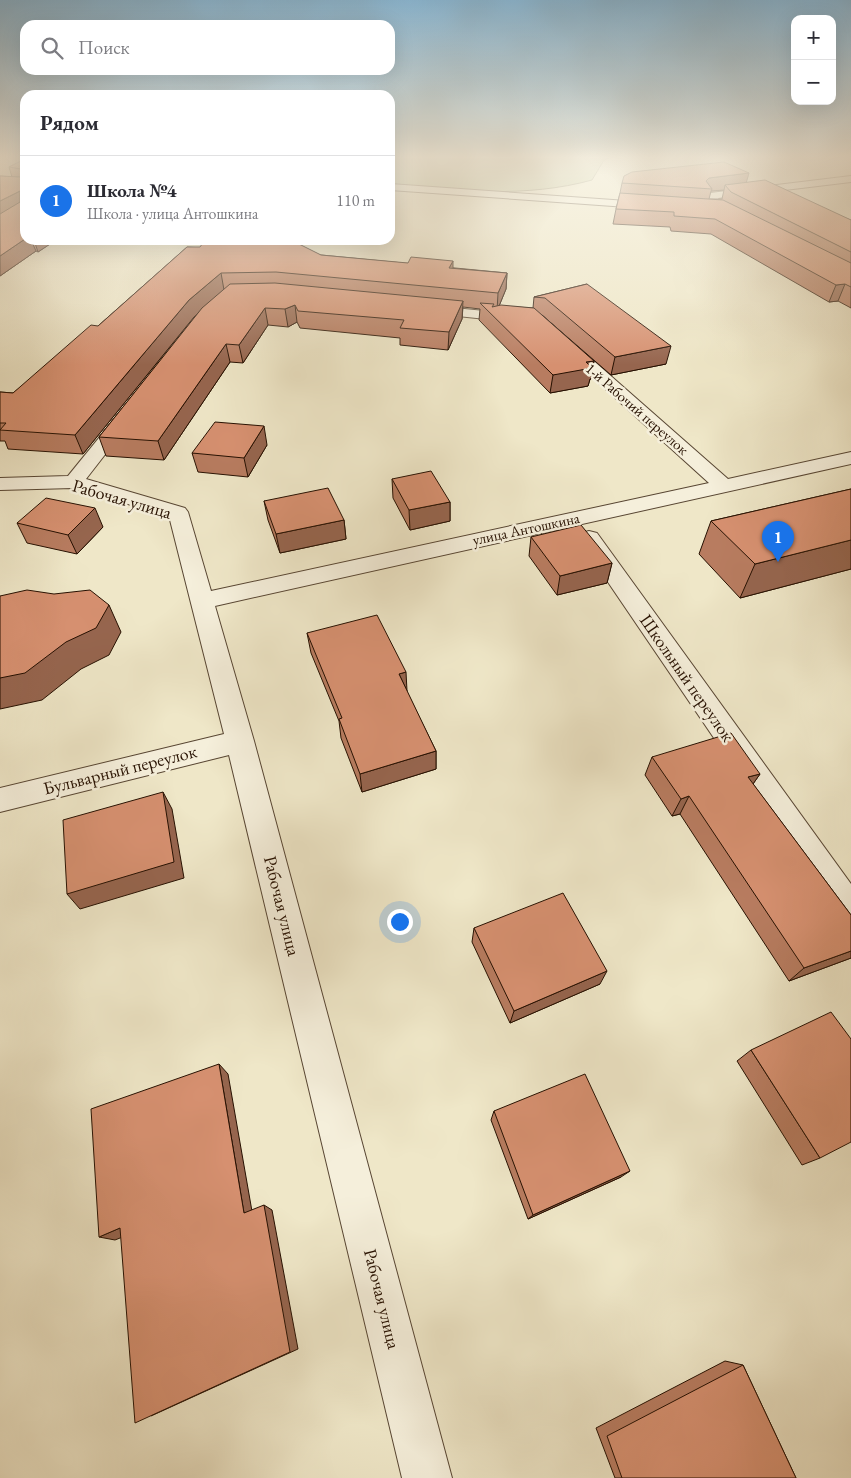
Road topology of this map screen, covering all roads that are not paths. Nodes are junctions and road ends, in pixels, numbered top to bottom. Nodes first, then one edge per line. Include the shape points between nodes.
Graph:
1 (412, 308) edge
2 (528, 319) edge
3 (552, 333) edge
4 (134, 406) edge
5 (851, 458) edge
6 (74, 482) junction
7 (0, 484) edge
8 (724, 486) junction
9 (576, 518) junction
10 (201, 601) junction
11 (240, 741) junction
12 (0, 800) edge
13 (851, 911) edge
14 (428, 1478) edge

1 - 2 street
3 - 8 street, 1-й Рабочий переулок
4 - 6 street
5 - 8 street, улица Антошкина
6 - 7 street, Рабочая улица
6 - 10 street, Рабочая улица via 178,512
8 - 9 street, улица Антошкина
9 - 10 street, улица Антошкина
9 - 13 street, Школьный переулок
10 - 11 street, Рабочая улица
11 - 12 street, Бульварный переулок
11 - 14 street, Рабочая улица

